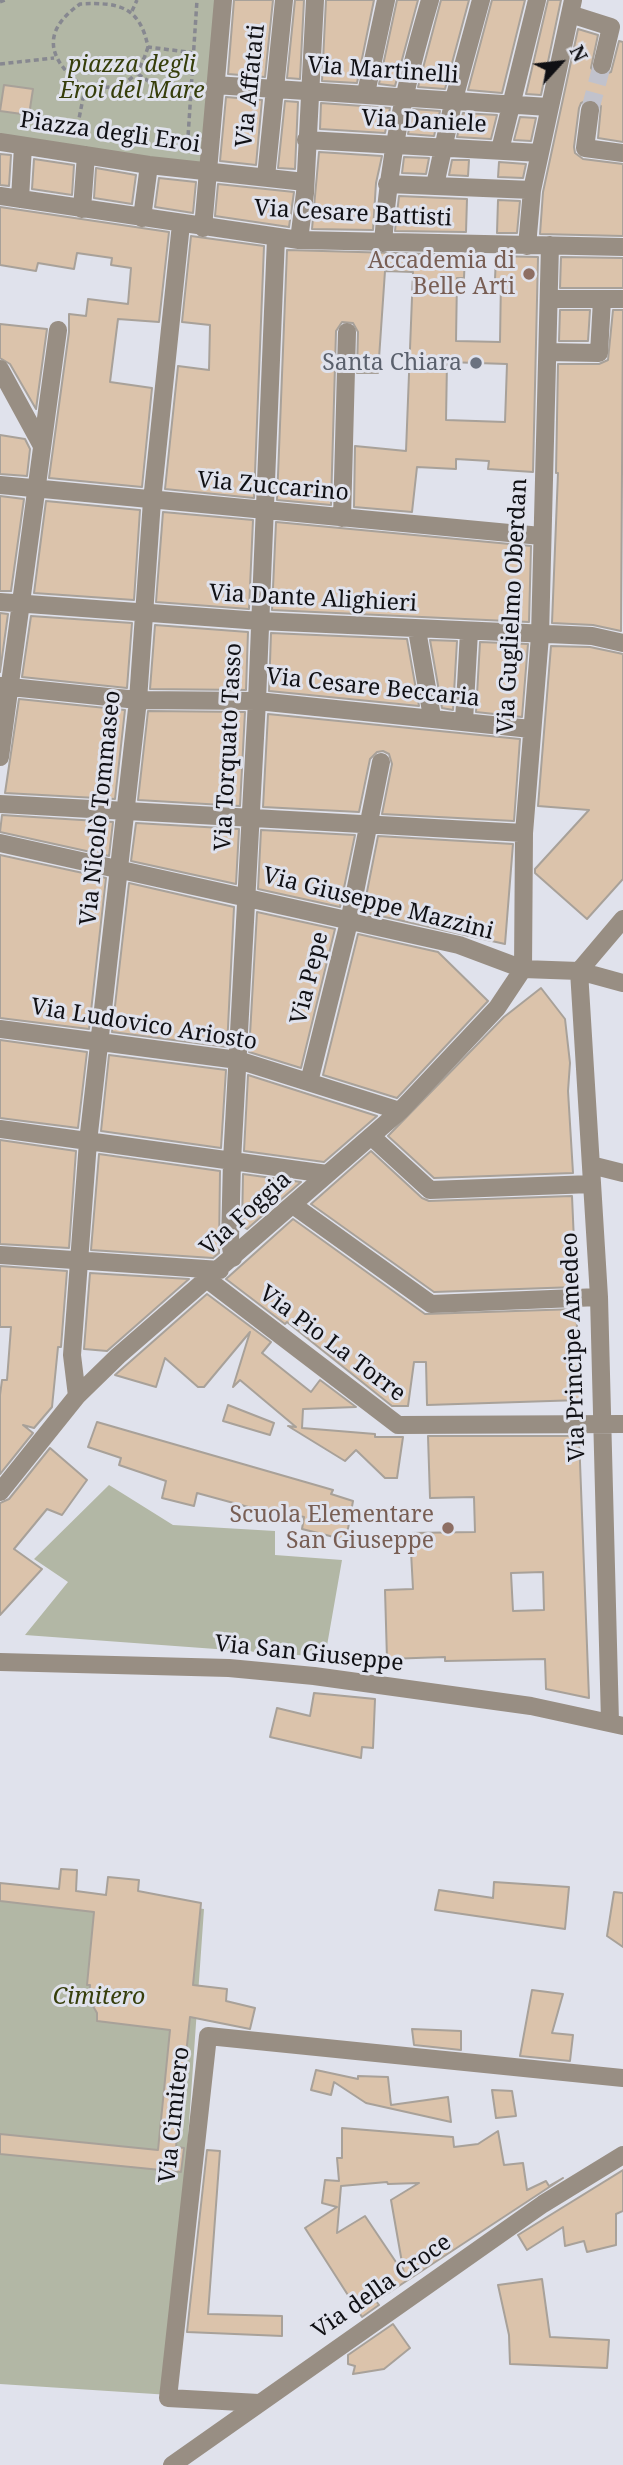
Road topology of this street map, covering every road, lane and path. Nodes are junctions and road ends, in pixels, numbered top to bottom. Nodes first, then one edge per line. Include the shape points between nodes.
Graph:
1 (137, 0) edge
2 (197, 0) edge
3 (223, 0) edge
4 (284, 0) edge
5 (316, 0) edge
6 (386, 0) edge
7 (430, 0) edge
8 (481, 0) edge
9 (537, 0) edge
10 (80, 2) edge
11 (572, 7) edge
12 (132, 11) junction
13 (148, 47) junction
14 (195, 53) junction
15 (54, 58) junction
16 (0, 64) edge
17 (602, 65) tunnel mouth
18 (138, 74) junction
19 (208, 87) junction
20 (85, 88) junction
21 (275, 88) junction
22 (191, 89) junction
23 (309, 91) junction
24 (366, 93) junction
25 (402, 96) junction
26 (454, 99) junction
27 (511, 103) junction
28 (548, 107) junction
29 (590, 110) tunnel mouth
30 (76, 139) dead end
31 (306, 140) junction
32 (0, 142) edge
33 (392, 145) junction
34 (23, 146) junction
35 (443, 147) junction
36 (500, 150) junction
37 (174, 153) dead end
38 (540, 153) junction
39 (623, 153) edge
40 (86, 155) junction
41 (149, 165) junction
42 (209, 171) junction
43 (266, 177) junction
44 (305, 182) junction
45 (387, 184) junction
46 (435, 185) junction
47 (532, 190) junction
48 (0, 196) edge
49 (20, 199) junction
50 (82, 209) junction
51 (142, 218) junction
52 (181, 224) junction
53 (203, 228) junction
54 (276, 238) junction
55 (299, 240) junction
56 (383, 243) junction
57 (550, 245) junction
58 (527, 246) junction
59 (623, 247) edge
60 (550, 299) junction
61 (623, 299) edge
62 (602, 300) junction
63 (58, 330) dead end
64 (347, 332) dead end
65 (548, 352) junction
66 (0, 369) edge
67 (42, 446) junction
68 (0, 485) edge
69 (35, 488) junction
70 (152, 500) junction
71 (263, 509) junction
72 (342, 518) junction
73 (541, 536) junction
74 (0, 602) edge
75 (21, 604) junction
76 (146, 613) junction
77 (260, 621) junction
78 (417, 630) junction
79 (469, 632) junction
80 (540, 636) junction
81 (623, 643) edge
82 (4, 687) edge
83 (138, 701) junction
84 (257, 701) junction
85 (432, 718) junction
86 (464, 721) junction
87 (531, 729) junction
88 (0, 757) edge
89 (382, 762) dead end
90 (0, 804) edge
91 (124, 810) junction
92 (250, 819) junction
93 (368, 823) junction
94 (524, 833) junction
95 (0, 843) edge
96 (118, 870) junction
97 (244, 896) junction
98 (623, 919) edge
99 (349, 922) junction
100 (523, 969) junction
101 (579, 971) junction
102 (623, 982) edge
103 (0, 1029) edge
104 (101, 1042) junction
105 (238, 1060) junction
106 (309, 1083) junction
107 (400, 1111) junction
108 (0, 1129) edge
109 (370, 1136) junction
110 (88, 1142) junction
111 (232, 1161) junction
112 (591, 1166) junction
113 (623, 1173) edge
114 (327, 1174) junction
115 (592, 1184) junction
116 (293, 1205) junction
117 (0, 1255) edge
118 (79, 1261) junction
119 (220, 1269) junction
120 (599, 1297) junction
121 (77, 1396) junction
122 (602, 1424) junction
123 (623, 1424) edge
124 (0, 1492) edge
125 (0, 1662) edge
126 (616, 1724) edge
127 (623, 2078) edge
128 (623, 2155) edge
129 (259, 2403) junction
130 (172, 2465) edge

1 - 12 path
2 - 14 path
3 - 19 street, Piazza degli Eroi
4 - 21 street, Via Affatati
5 - 23 street
6 - 24 street
7 - 25 street
8 - 26 street
9 - 27 street
10 - 12 path via 110,3
10 - 15 path via 55,29
11 - 17 street via 611,27
11 - 28 street
12 - 13 path via 145,29
13 - 14 path
13 - 18 path
14 - 22 path
15 - 16 path
15 - 20 path
18 - 20 path via 124,85
18 - 22 path via 157,87
19 - 21 street, Via Martinelli
19 - 22 path
19 - 42 street, Piazza degli Eroi
20 - 30 path
21 - 23 street, Via Martinelli
21 - 43 street, Via Affatati
22 - 37 path via 187,154
23 - 24 street, Via Martinelli
23 - 31 street
24 - 25 street, Via Martinelli
25 - 26 street, Via Martinelli
25 - 33 street
26 - 27 street, Via Martinelli
26 - 35 street
27 - 28 street, Via Martinelli
27 - 36 street
28 - 38 street
29 - 39 street via 585,148
31 - 33 street, Via Daniele
31 - 44 street
32 - 34 street, Piazza degli Eroi
33 - 35 street, Via Daniele
33 - 45 street
34 - 40 street, Piazza degli Eroi
34 - 49 street
35 - 36 street, Via Daniele
35 - 46 street
36 - 38 street, Via Daniele
38 - 47 street
40 - 41 street, Piazza degli Eroi
40 - 50 street
41 - 42 street, Piazza degli Eroi
41 - 51 street
42 - 43 street
42 - 53 street
43 - 44 street
44 - 55 street
45 - 46 street
45 - 56 street
46 - 47 street
47 - 58 street
48 - 49 street, Via Cesare Battisti
49 - 50 street, Via Cesare Battisti
50 - 51 street, Via Cesare Battisti
51 - 52 street, Via Cesare Battisti
52 - 53 street, Via Cesare Battisti
52 - 70 street, Via Nicolò Tommaseo
53 - 54 street, Via Cesare Battisti
54 - 55 street, Via Cesare Battisti
54 - 71 street, Via Torquato Tasso
55 - 56 street, Via Cesare Battisti
56 - 58 street, Via Cesare Battisti
57 - 58 street, Via Cesare Battisti
57 - 59 street, Via Cesare Battisti
57 - 60 street, Via Guglielmo Oberdan
60 - 62 street
60 - 65 street, Via Guglielmo Oberdan
61 - 62 street
62 - 65 street via 599,353
63 - 67 street
64 - 72 street
65 - 73 street, Via Guglielmo Oberdan
66 - 67 street
67 - 69 street
68 - 69 street, Via Zuccarino
69 - 70 street, Via Zuccarino
69 - 75 street
70 - 71 street, Via Zuccarino
70 - 76 street, Via Nicolò Tommaseo
71 - 72 street, Via Zuccarino
71 - 77 street, Via Torquato Tasso
72 - 73 street, Via Zuccarino
73 - 80 street, Via Guglielmo Oberdan
74 - 75 street, Via Dante Alighieri
75 - 76 street, Via Dante Alighieri
75 - 82 street
76 - 77 street, Via Dante Alighieri
76 - 83 street, Via Nicolò Tommaseo
77 - 78 street, Via Dante Alighieri
77 - 84 street, Via Torquato Tasso
78 - 79 street, Via Dante Alighieri
78 - 85 street
79 - 80 street, Via Dante Alighieri
79 - 86 street
80 - 81 street, Via Dante Alighieri via 592,636
80 - 87 street, Via Guglielmo Oberdan
82 - 83 street, Via Cesare Beccaria
82 - 88 street
83 - 84 street, Via Cesare Beccaria
83 - 91 street, Via Nicolò Tommaseo
84 - 85 street, Via Cesare Beccaria
84 - 92 street, Via Torquato Tasso
85 - 86 street, Via Cesare Beccaria
86 - 87 street, Via Cesare Beccaria
87 - 94 street, Via Guglielmo Oberdan
89 - 93 street, Via Pepe
90 - 91 street
91 - 92 street
91 - 96 street, Via Nicolò Tommaseo
92 - 93 street
92 - 97 street, Via Torquato Tasso
93 - 94 street
93 - 99 street, Via Pepe
94 - 100 street, Via Guglielmo Oberdan
95 - 96 street, Via Giuseppe Mazzini
96 - 97 street, Via Giuseppe Mazzini
96 - 104 street, Via Nicolò Tommaseo
97 - 99 street, Via Giuseppe Mazzini
97 - 105 street, Via Torquato Tasso
98 - 101 street
99 - 100 street, Via Giuseppe Mazzini via 458,945
99 - 106 street, Via Pepe
100 - 101 street, Via Giuseppe Mazzini
100 - 107 street, Via Foggia via 497,1008
101 - 102 street, Via Giuseppe Mazzini
101 - 112 street, Via Principe Amedeo
103 - 104 street, Via Ludovico Ariosto
104 - 105 street, Via Ludovico Ariosto
104 - 110 street, Via Nicolò Tommaseo
105 - 106 street, Via Ludovico Ariosto
105 - 111 street, Via Torquato Tasso
106 - 107 street, Via Ludovico Ariosto
107 - 109 street, Via Foggia
108 - 110 street
109 - 114 street, Via Foggia
109 - 115 street via 430,1191
110 - 111 street
110 - 118 street, Via Nicolò Tommaseo
111 - 114 street
111 - 119 street, Via Torquato Tasso via 230,1242
112 - 113 street
112 - 115 street, Via Principe Amedeo
114 - 116 street, Via Foggia
115 - 120 street, Via Principe Amedeo
116 - 119 street, Via Foggia
116 - 120 street via 431,1304
117 - 118 street
118 - 119 street
118 - 121 street, Via Nicolò Tommaseo via 72,1355
119 - 121 street, Via Foggia
119 - 122 street, Via Pio La Torre via 398,1425
120 - 122 street, Via Principe Amedeo
121 - 124 street, Via Foggia
122 - 123 street, Via Pio La Torre
122 - 126 street, Via Principe Amedeo
125 - 126 street, Via San Giuseppe via 229,1668 314,1676 531,1706
127 - 129 street, Via Cimitero via 208,2036 168,2398
128 - 129 street, Via della Croce via 543,2204
129 - 130 street, Via della Croce

